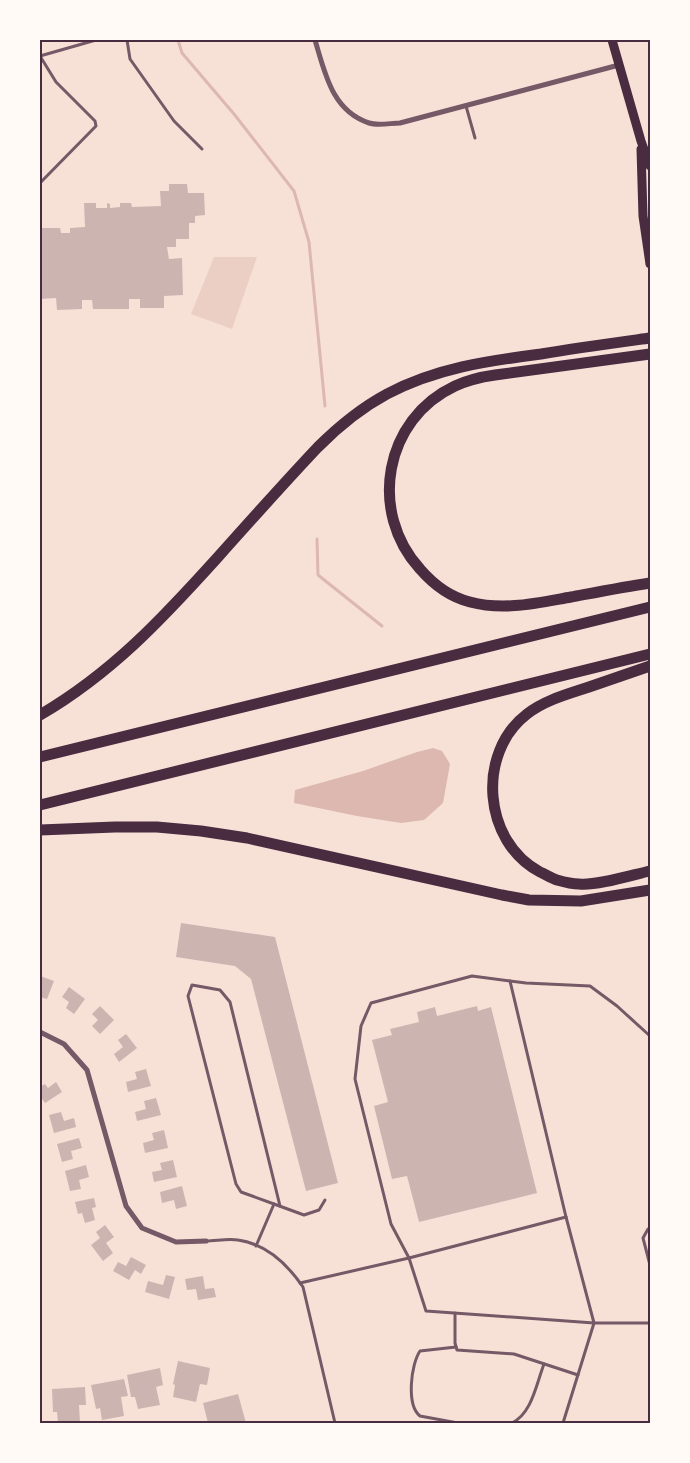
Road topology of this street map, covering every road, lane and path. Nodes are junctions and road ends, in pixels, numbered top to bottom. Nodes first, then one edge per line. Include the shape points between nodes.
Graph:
1 (96, 40) edge
2 (127, 40) edge
3 (315, 40) edge
4 (612, 40) edge
5 (40, 56) edge
6 (619, 65) junction
7 (466, 105) junction
8 (475, 138) dead end
9 (641, 141) junction
10 (202, 149) dead end
11 (650, 166) edge
12 (40, 183) edge
13 (650, 264) edge
14 (650, 338) edge
15 (650, 354) edge
16 (650, 583) edge
17 (650, 607) edge
18 (650, 654) edge
19 (650, 666) edge
20 (40, 715) edge
21 (40, 758) edge
22 (40, 805) edge
23 (40, 830) edge
24 (650, 871) edge
25 (650, 890) edge
26 (510, 981) junction
27 (40, 1032) edge
28 (650, 1036) edge
29 (325, 1200) dead end
30 (274, 1204) junction
31 (280, 1206) junction
32 (566, 1217) junction
33 (650, 1229) edge
34 (206, 1241) joint
35 (256, 1246) junction
36 (409, 1258) junction
37 (650, 1264) edge
38 (300, 1283) junction
39 (455, 1313) junction
40 (594, 1323) junction
41 (650, 1323) edge
42 (456, 1347) junction
43 (544, 1364) junction
44 (578, 1375) junction
45 (335, 1423) edge
46 (458, 1423) edge
47 (512, 1423) edge
48 (563, 1423) edge

1 - 5 lane
2 - 10 lane via 130,59 174,120
3 - 7 street via 329,87 348,112 370,124 400,123
4 - 6 main road
5 - 12 lane via 56,82 95,121 96,126
6 - 7 street
6 - 9 main road
7 - 8 lane
9 - 11 main road
9 - 13 main road via 643,216
14 - 20 highway via 464,365 386,394 339,426 135,645 81,689
15 - 16 highway via 495,375 454,386 419,412 406,428 392,466 389,489 391,513 410,559 440,588 469,602 519,606
17 - 21 highway
18 - 22 highway
19 - 24 highway via 562,696 526,714 502,746 492,783 495,810 504,837 532,868 555,879 580,885
23 - 25 highway via 157,827 201,831 247,838 529,900 581,901
26 - 28 lane via 590,986
26 - 32 lane
26 - 36 lane via 472,976 371,1003 360,1026 355,1079 391,1224
27 - 34 street via 64,1044 87,1070 126,1206 142,1228 176,1242
29 - 31 lane via 319,1210 304,1215
30 - 31 lane
30 - 31 lane via 241,1192 236,1184 188,996 192,986 220,990 230,1002
30 - 35 lane
32 - 36 lane
32 - 40 lane
33 - 37 lane via 643,1238
34 - 35 lane via 238,1240
35 - 38 lane via 282,1263
36 - 38 lane
36 - 39 lane via 426,1311
38 - 45 lane
39 - 40 lane
39 - 42 lane
40 - 41 lane
40 - 44 lane
42 - 43 lane via 457,1350 514,1354
42 - 46 lane via 420,1351 415,1358 412,1405 420,1416
43 - 44 lane
43 - 47 lane via 527,1411
44 - 48 lane

